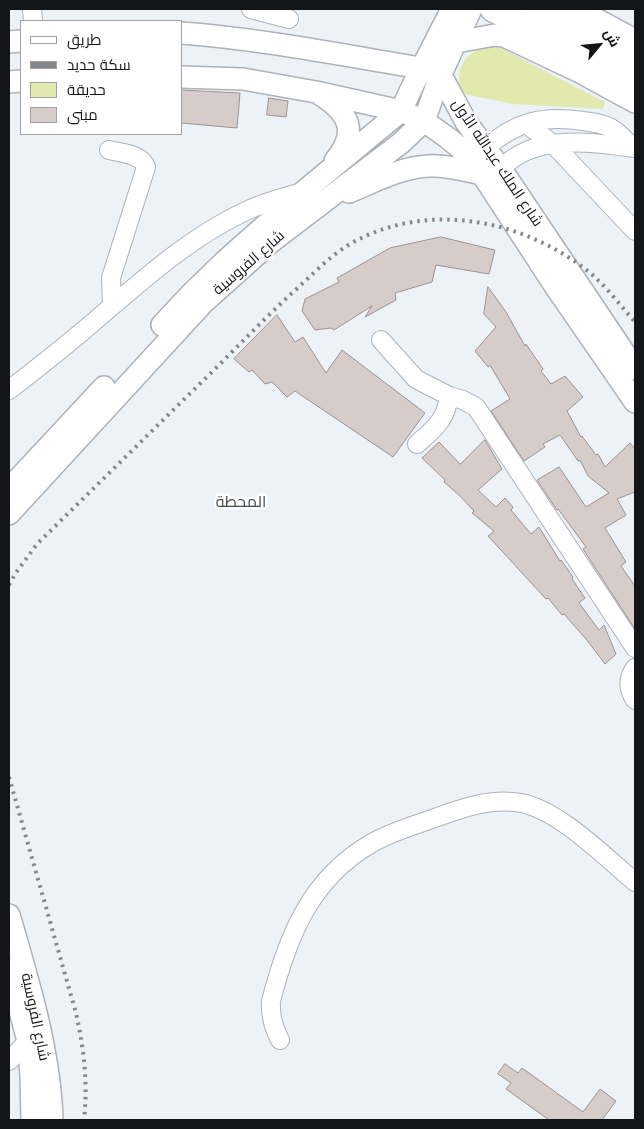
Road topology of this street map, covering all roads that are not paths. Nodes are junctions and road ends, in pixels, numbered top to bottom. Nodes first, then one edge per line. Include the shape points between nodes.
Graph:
1 (251, 9) edge
2 (471, 9) edge
3 (493, 9) edge
4 (537, 9) edge
5 (587, 11) edge
6 (290, 14) edge
7 (444, 14) edge
8 (182, 33) edge
9 (632, 35) edge
10 (456, 42) junction
11 (284, 45) junction
12 (635, 63) edge
13 (431, 72) junction
14 (182, 77) edge
15 (635, 84) edge
16 (316, 92) junction
17 (635, 102) edge
18 (401, 111) junction
19 (424, 121) junction
20 (526, 124) junction
21 (552, 144) junction
22 (486, 148) junction
23 (634, 148) edge
24 (109, 150) dead end
25 (491, 171) junction
26 (321, 177) junction
27 (303, 192) junction
28 (321, 204) junction
29 (635, 231) edge
30 (112, 306) junction
31 (381, 340) dead end
32 (635, 369) edge
33 (9, 390) edge
34 (449, 396) junction
35 (635, 402) edge
36 (417, 444) dead end
37 (9, 490) edge
38 (9, 514) edge
39 (635, 648) edge
40 (635, 668) edge
41 (635, 700) edge
42 (635, 882) edge
43 (9, 915) edge
44 (13, 970) edge
45 (280, 1040) dead end
46 (28, 1041) junction
47 (9, 1061) edge
48 (32, 1120) edge
49 (52, 1120) edge

1 - 6 street
2 - 10 main road, شارع الفروسية
3 - 15 highway via 580,52
4 - 12 highway
5 - 9 main road
6 - 11 street
7 - 13 main road, شارع الفروسية
8 - 11 main road
10 - 13 main road, شارع الفروسية
10 - 17 main road via 495,35 509,38
11 - 13 main road
13 - 18 main road, شارع الفروسية
13 - 19 main road, شارع الفروسية
13 - 22 main road, شارع الملك عبدالله الأول
14 - 16 main road, شارع الملك عبدالله الأول via 243,79
16 - 18 main road, شارع الملك عبدالله الأول
16 - 26 main road via 340,109 346,117 349,133 341,154
18 - 19 main road, شارع الملك عبدالله الأول
18 - 26 main road, شارع الفروسية
19 - 25 main road, شارع الملك عبدالله الأول
19 - 28 main road, شارع الفروسية
20 - 21 street
20 - 22 street via 504,133
20 - 23 street via 547,118 600,123 616,131
21 - 23 street via 592,143
21 - 25 street via 524,151
21 - 29 street via 587,192
22 - 25 main road, شارع الملك عبدالله الأول
24 - 30 street via 139,158 146,167 111,278
25 - 28 main road via 428,166 409,169
25 - 32 main road, شارع الملك عبدالله الأول
25 - 35 main road, شارع الملك عبدالله الأول via 555,286
26 - 27 main road, شارع الفروسية
27 - 30 street via 248,210 201,236 158,266
27 - 37 main road, شارع الفروسية via 193,292
28 - 38 main road, شارع الفروسية via 271,242 204,302
30 - 33 street
31 - 34 street via 416,378
34 - 36 street via 448,407 440,423
34 - 39 street via 470,402 480,412
40 - 41 street via 629,683
42 - 45 street via 563,823 521,803 502,802 465,808 388,835 342,864 317,890 302,913 271,1001 272,1022
43 - 44 main road, شارع الفروسية
44 - 46 main road, شارع الفروسية
44 - 49 main road, شارع الفروسية via 40,1031
46 - 47 street
46 - 48 main road, شارع الفروسية

